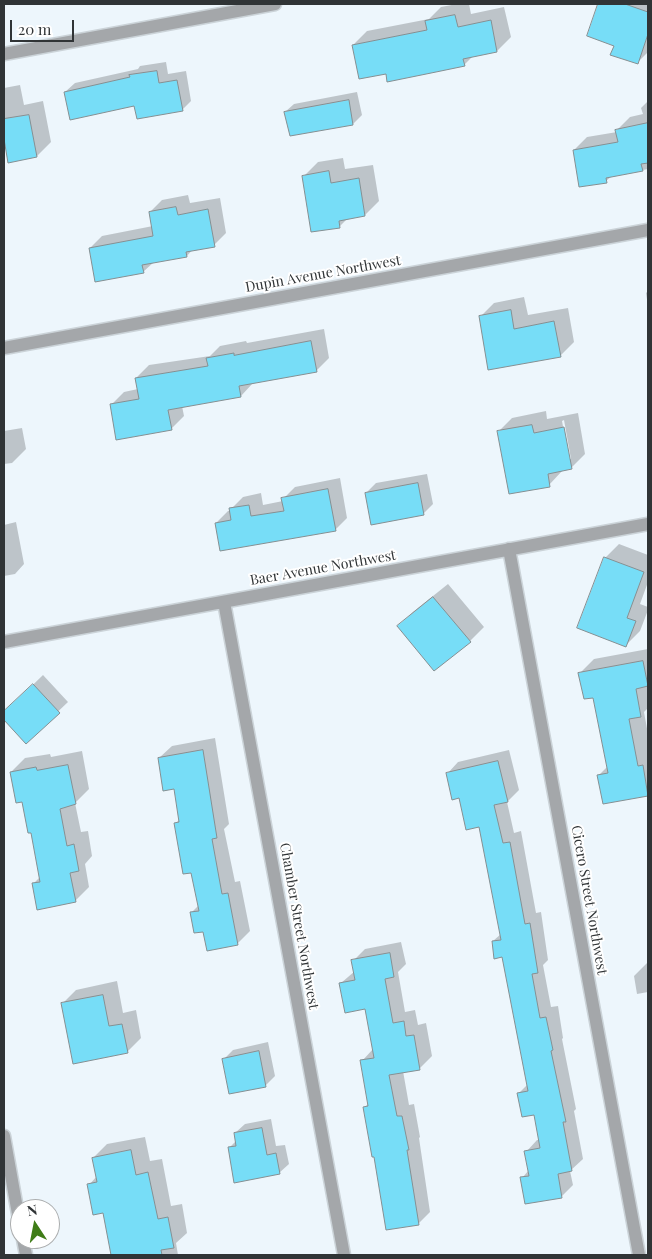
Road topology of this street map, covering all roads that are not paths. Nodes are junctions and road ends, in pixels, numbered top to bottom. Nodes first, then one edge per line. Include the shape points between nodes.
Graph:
1 (275, 4) edge
2 (4, 54) edge
3 (648, 230) edge
4 (4, 348) edge
5 (648, 524) edge
6 (509, 549) junction
7 (224, 602) junction
8 (4, 642) edge
9 (4, 1136) edge
10 (15, 1199) edge
11 (344, 1255) edge
12 (638, 1255) edge

1 - 2 street
3 - 4 street, Dupin Avenue Northwest
5 - 6 street, Baer Avenue Northwest
6 - 7 street, Baer Avenue Northwest
6 - 12 street, Cicero Street Northwest
7 - 8 street, Baer Avenue Northwest
7 - 11 street, Chamber Street Northwest
9 - 10 street

